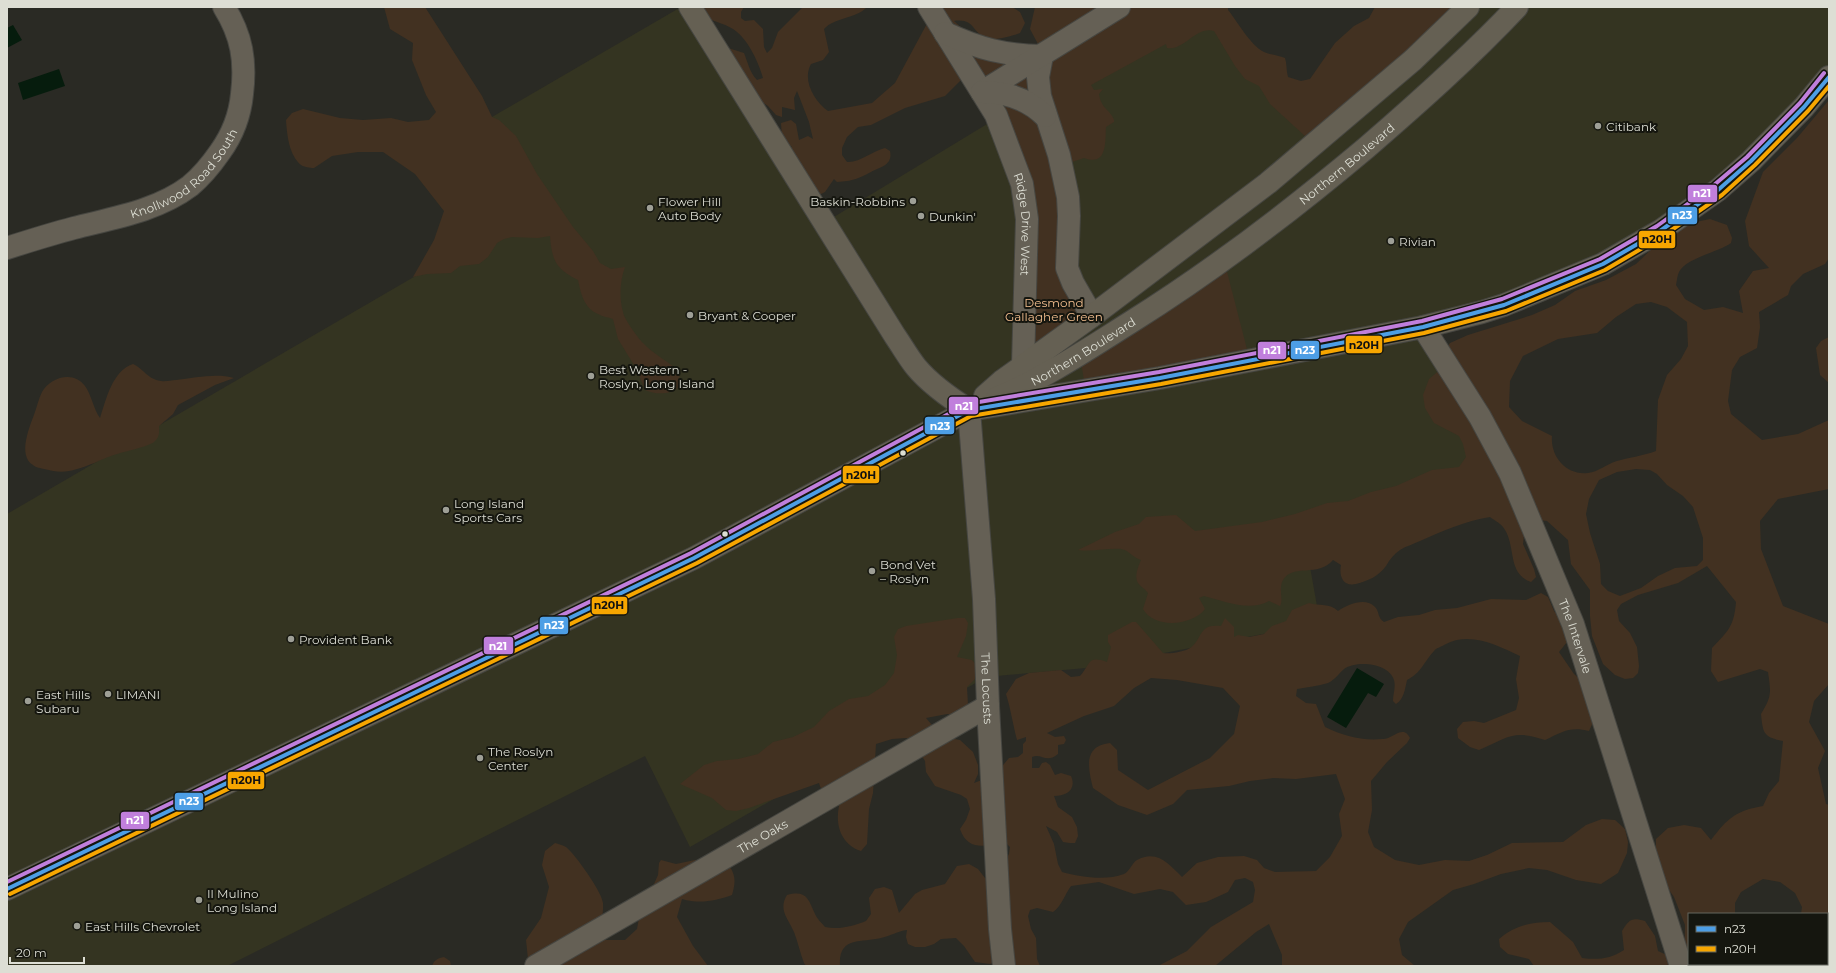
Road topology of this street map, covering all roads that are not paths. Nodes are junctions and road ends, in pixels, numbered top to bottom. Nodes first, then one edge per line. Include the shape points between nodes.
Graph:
1 (224, 7) edge
2 (690, 7) edge
3 (929, 7) edge
4 (1119, 7) edge
5 (1468, 7) edge
6 (1517, 7) edge
7 (945, 33) junction
8 (1042, 56) junction
9 (1829, 77) edge
10 (982, 92) junction
11 (1046, 116) junction
12 (7, 248) edge
13 (1092, 316) junction
14 (1423, 327) junction
15 (1024, 365) junction
16 (969, 410) junction
17 (988, 706) junction
18 (7, 889) edge
19 (536, 966) edge
20 (1004, 966) edge
21 (1681, 966) edge

1 - 12 street, Knollwood Road South via 239,40 245,73 235,128 208,168 189,186 164,201 112,219
2 - 16 main road via 894,336 926,378
3 - 7 street, Ridge Drive West
4 - 8 street
5 - 13 main road, Northern Boulevard via 1412,60 1290,164
6 - 16 main road, Northern Boulevard via 1410,110 1270,226 1182,288 1072,359 1012,392
7 - 8 street via 990,51 1020,56
7 - 10 street, Ridge Drive West
8 - 10 street
8 - 11 street via 1039,87
9 - 14 main road via 1804,107 1751,161 1718,190 1660,231 1603,264 1551,287 1482,312
10 - 11 street via 1002,93 1023,100
10 - 15 street, Ridge Drive West via 996,115 1007,141 1025,199 1027,253
11 - 13 street via 1062,167 1068,202 1067,268
13 - 15 main road, Northern Boulevard
14 - 16 main road via 1160,378
14 - 21 street, The Intervale via 1480,417 1510,473 1570,617
15 - 16 main road, Northern Boulevard
16 - 17 street, The Locusts via 984,599
16 - 18 main road via 694,558
17 - 19 street, The Oaks
17 - 20 street, The Locusts

